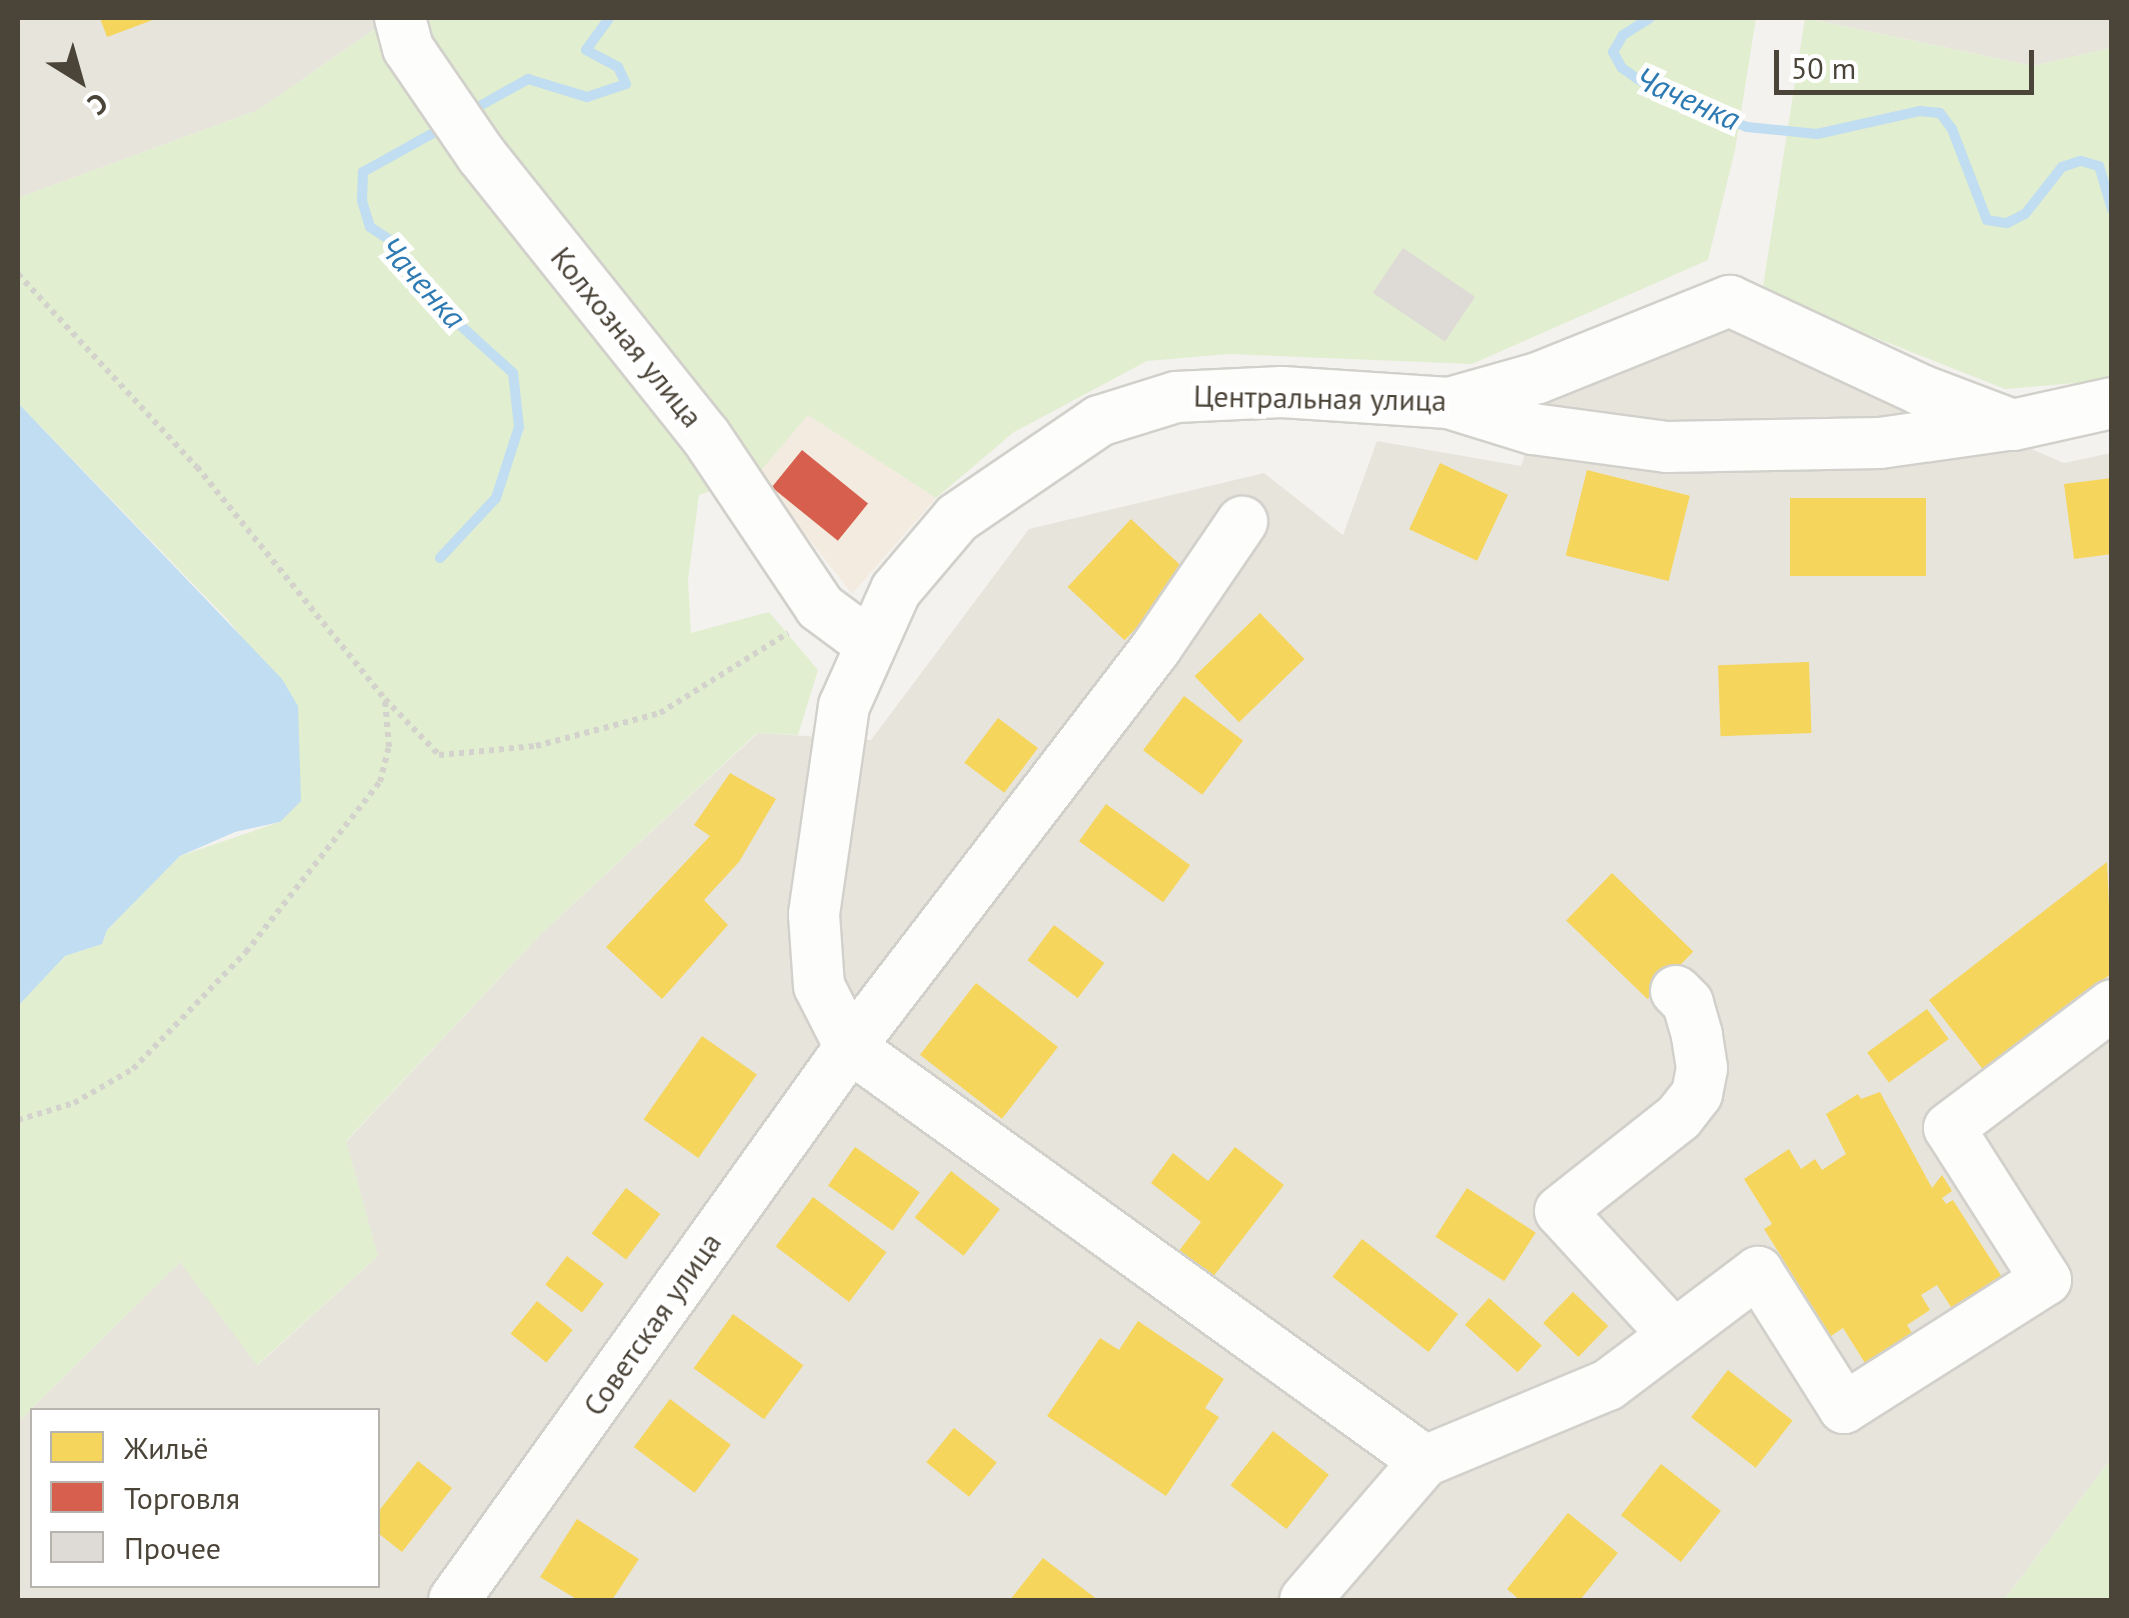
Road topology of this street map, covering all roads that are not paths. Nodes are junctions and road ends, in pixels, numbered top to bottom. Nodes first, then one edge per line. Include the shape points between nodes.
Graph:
1 (404, 33) edge
2 (1449, 403) junction
3 (2112, 403) edge
4 (2013, 424) junction
5 (1242, 522) dead end
6 (870, 644) junction
7 (1676, 991) dead end
8 (2112, 1005) edge
9 (850, 1047) junction
10 (1674, 1335) junction
11 (1425, 1462) junction
12 (454, 1600) edge
13 (1305, 1600) edge

1 - 6 street, Колхозная улица via 482,156 706,436 820,607
2 - 4 street via 1533,428 1667,447 1880,443
2 - 4 street, Центральная улица via 1538,378 1730,301 1921,390
2 - 6 street, Центральная улица via 1282,392 1193,396 1099,421 958,518 896,590
3 - 4 street
5 - 9 street, Советская улица via 1156,648
6 - 9 street, Центральная улица via 844,706 814,914 819,986
7 - 10 street via 1688,1003 1697,1035 1697,1094 1679,1117 1560,1211
8 - 10 street via 1949,1128 2046,1280 1844,1408 1758,1272
9 - 11 street
9 - 12 street, Советская улица
10 - 11 street via 1608,1385
11 - 13 street

